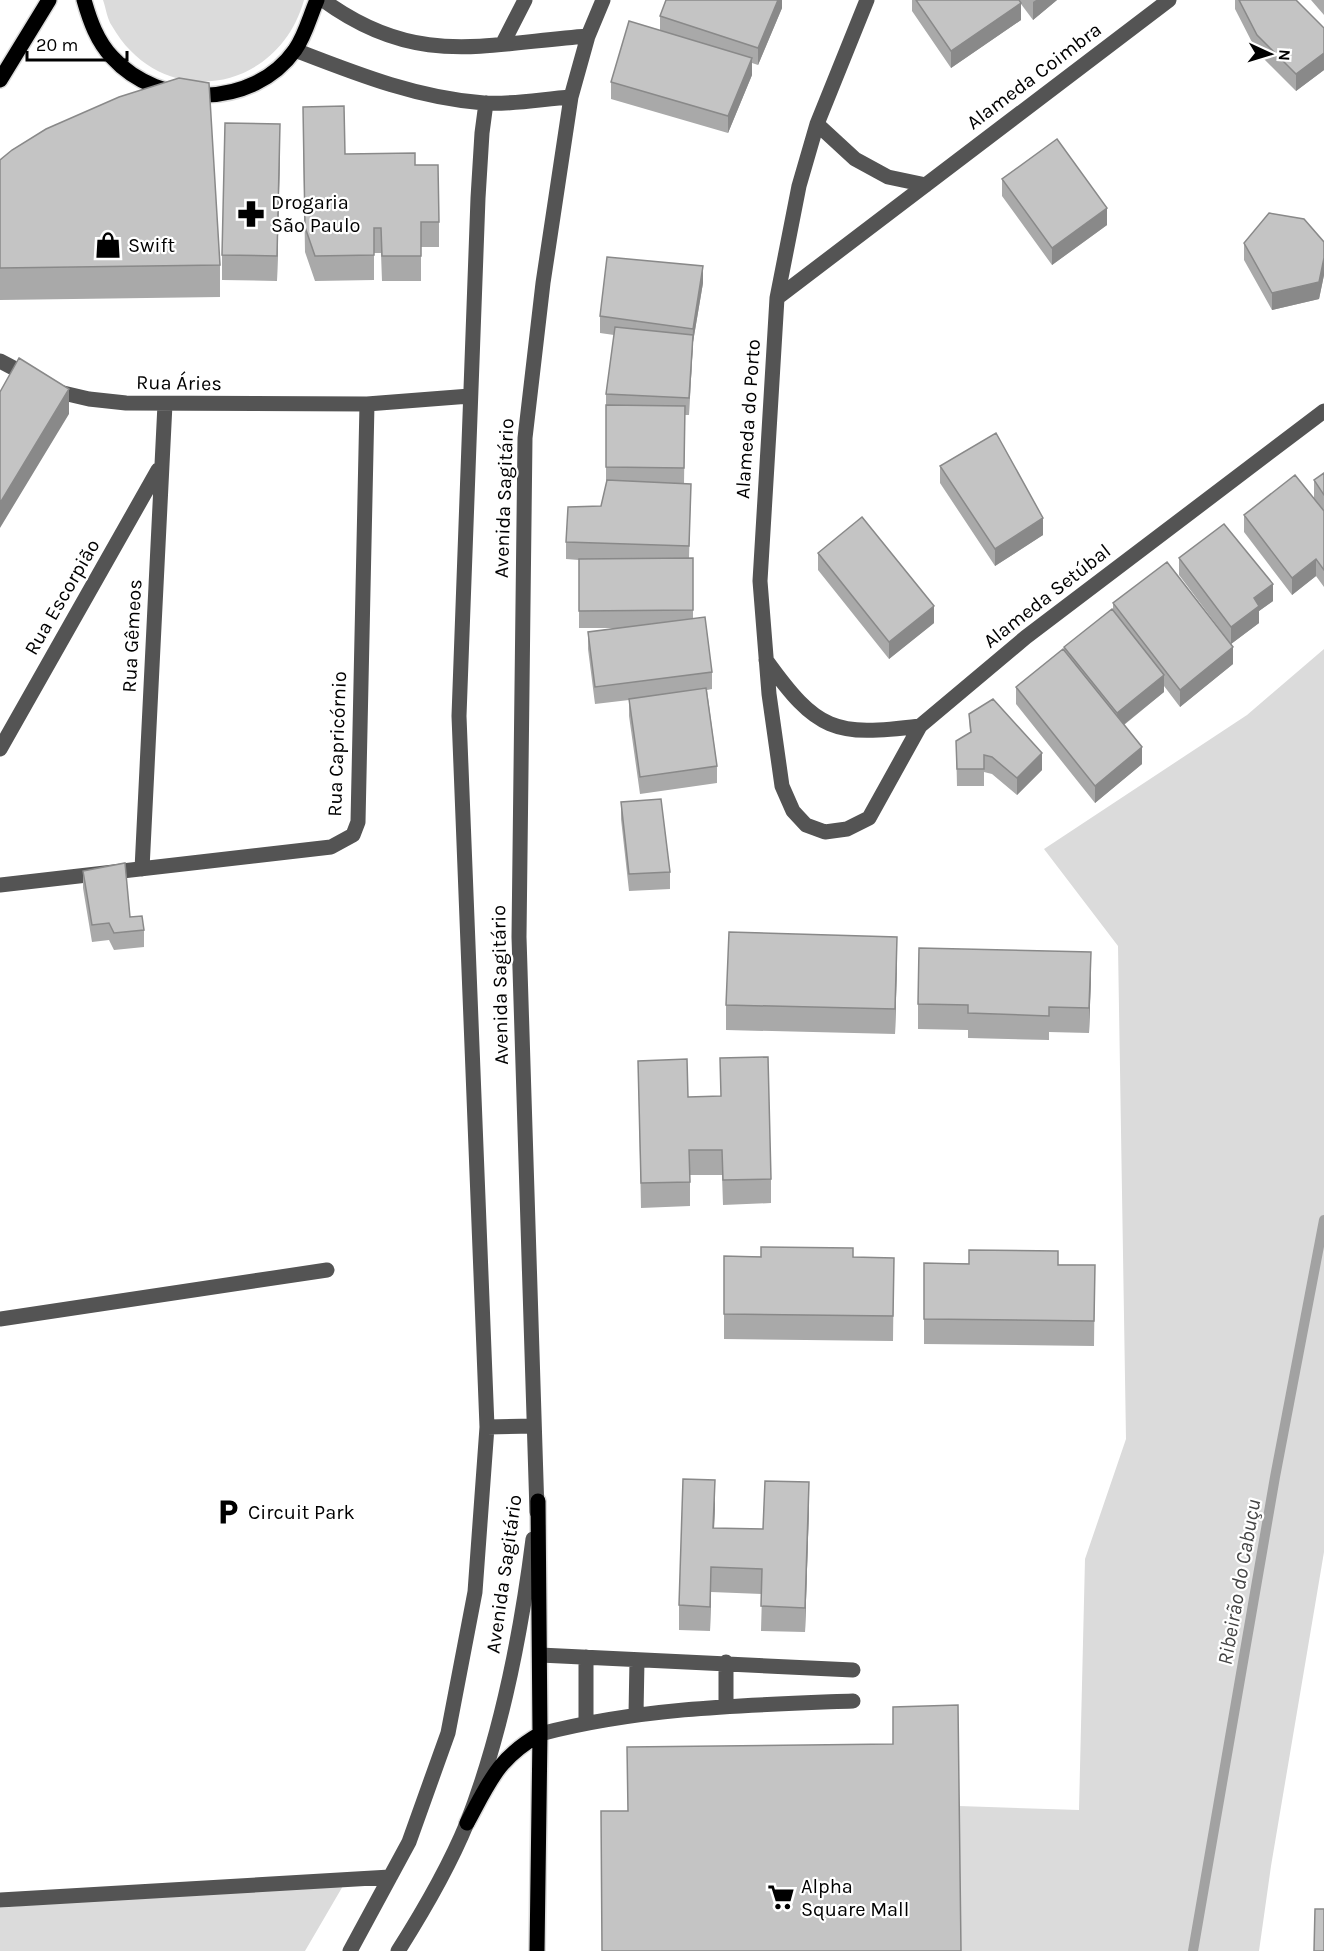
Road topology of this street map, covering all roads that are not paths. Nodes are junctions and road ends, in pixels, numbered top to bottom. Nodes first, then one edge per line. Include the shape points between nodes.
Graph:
1 (49, 0) edge
2 (84, 0) edge
3 (317, 0) edge
4 (324, 0) edge
5 (525, 0) edge
6 (603, 0) edge
7 (867, 0) edge
8 (1169, 0) edge
9 (588, 36) junction
10 (503, 43) junction
11 (295, 50) junction
12 (0, 80) edge
13 (171, 93) junction
14 (571, 97) junction
15 (141, 99) edge
16 (486, 103) junction
17 (817, 124) junction
18 (926, 185) junction
19 (777, 298) junction
20 (0, 361) edge
21 (470, 396) junction
22 (165, 404) junction
23 (367, 404) junction
24 (1324, 411) edge
25 (161, 465) junction
26 (766, 660) junction
27 (920, 726) junction
28 (0, 749) edge
29 (825, 832) joint
30 (142, 869) junction
31 (0, 885) edge
32 (327, 1270) dead end
33 (0, 1319) edge
34 (534, 1426) junction
35 (487, 1427) junction
36 (538, 1501) junction
37 (540, 1655) junction
38 (586, 1657) junction
39 (637, 1659) junction
40 (726, 1662) junction
41 (853, 1670) dead end
42 (853, 1701) dead end
43 (726, 1706) junction
44 (636, 1714) junction
45 (586, 1722) junction
46 (540, 1734) junction
47 (467, 1823) junction
48 (390, 1877) junction
49 (0, 1900) edge
50 (350, 1951) edge
51 (398, 1951) edge
52 (537, 1951) edge

1 - 12 main road
2 - 13 main road via 93,28 112,57 139,79
3 - 11 main road
4 - 10 street via 348,18 418,45 466,48
5 - 10 street
6 - 9 street, Avenida Sagitário
7 - 17 street, Alameda do Porto
8 - 18 street, Alameda Coimbra
9 - 10 street
9 - 14 street, Avenida Sagitário
11 - 13 main road via 276,70 226,94 198,97
11 - 16 street via 377,82 434,97
13 - 15 main road
14 - 16 street
14 - 34 street, Avenida Sagitário via 525,438 519,938
16 - 21 street, Avenida Sagitário
17 - 18 street via 855,159 888,177
17 - 19 street, Alameda do Porto via 799,186
18 - 19 street, Alameda Coimbra
19 - 26 street, Alameda do Porto via 761,570
20 - 22 street, Rua Áries via 59,392 88,399
21 - 23 street, Rua Áries
21 - 35 street, Avenida Sagitário via 459,716
22 - 23 street, Rua Áries
22 - 25 street, Rua Gêmeos
23 - 30 street, Rua Capricórnio via 357,822 353,836 331,847
24 - 27 street, Alameda Setúbal via 1026,637
25 - 28 street, Rua Escorpião
25 - 30 street, Rua Gêmeos
26 - 27 street via 794,699 816,718 846,730 886,731
26 - 29 street, Alameda do Porto via 782,786 793,811 806,825
27 - 29 street, Alameda Setúbal via 869,818 847,829
30 - 31 street, Rua Capricórnio
32 - 33 street
34 - 35 street
34 - 36 street, Avenida Sagitário
35 - 48 street, Avenida Sagitário via 476,1592 448,1733 409,1842
36 - 37 main road
36 - 47 street, Avenida Sagitário via 525,1607 503,1708
37 - 38 street
37 - 46 main road
38 - 39 street
38 - 45 street
39 - 40 street
39 - 44 street
40 - 41 street
40 - 43 street
42 - 43 street
43 - 44 street
44 - 45 street
45 - 46 street
46 - 47 main road via 516,1748 496,1771
46 - 52 main road
47 - 51 street, Avenida Sagitário via 425,1908
48 - 49 street
48 - 50 street, Avenida Sagitário

